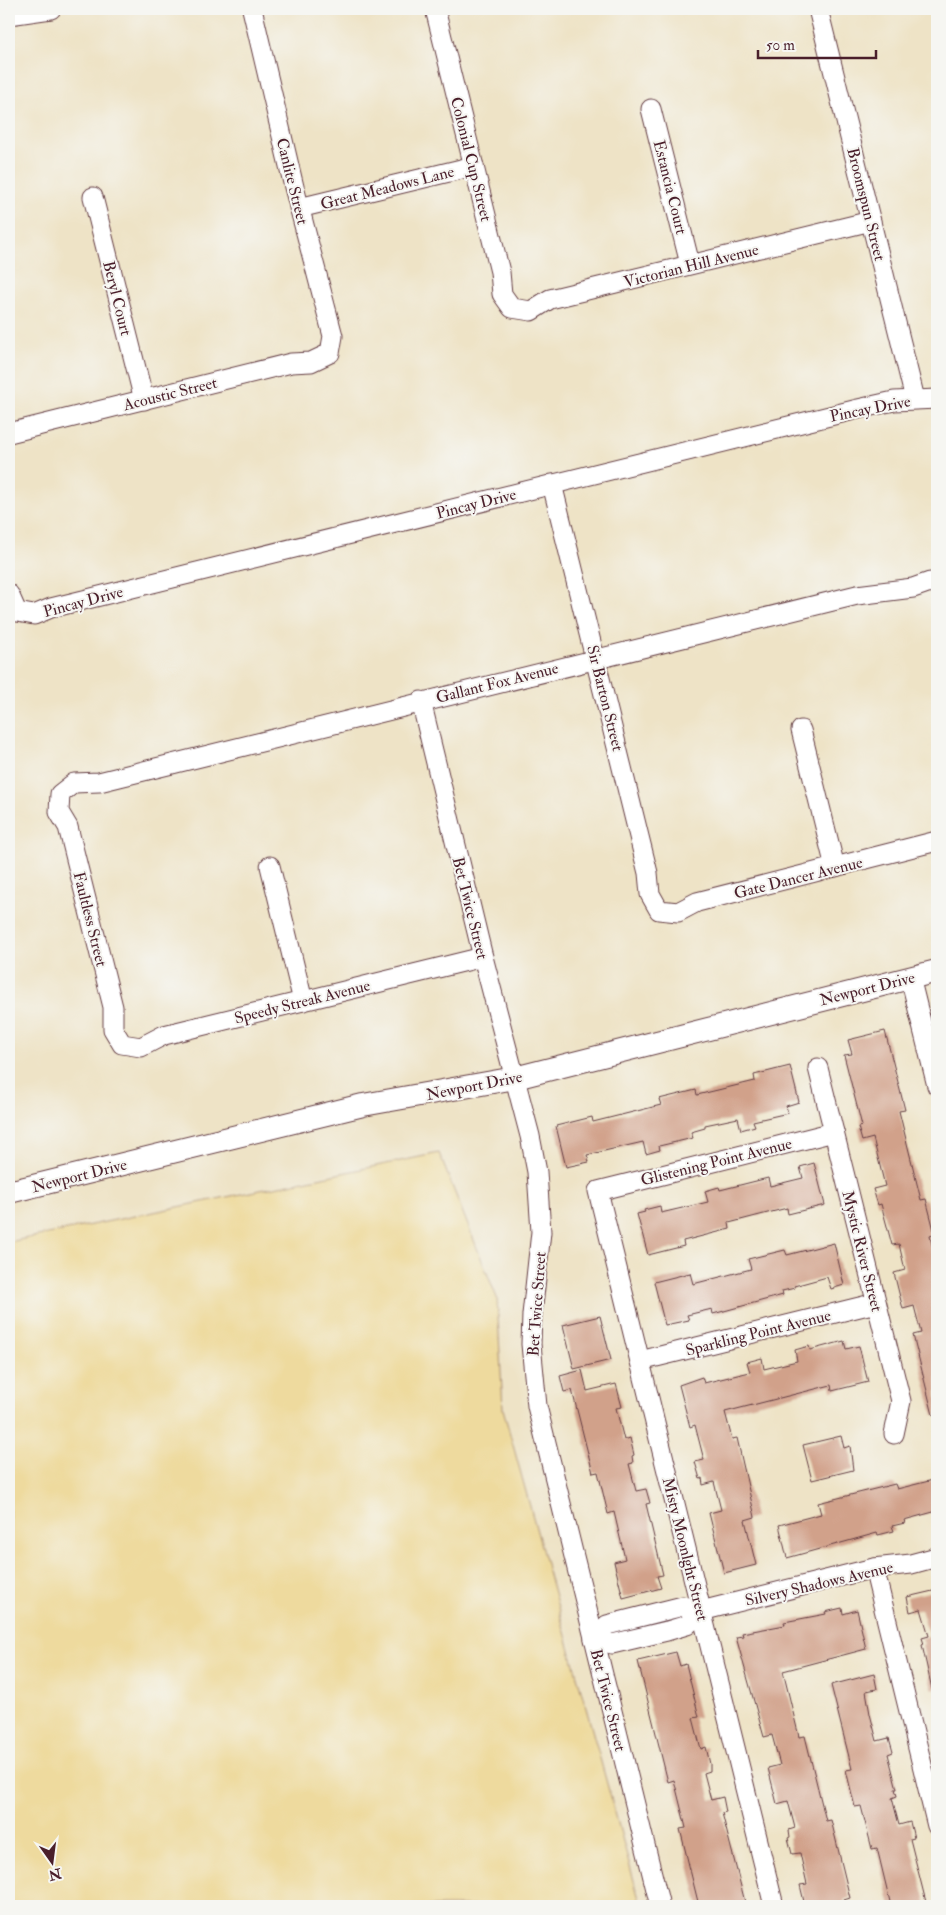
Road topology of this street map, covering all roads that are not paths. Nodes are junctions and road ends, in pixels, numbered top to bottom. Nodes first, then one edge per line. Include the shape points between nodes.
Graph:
1 (51, 9) edge
2 (252, 9) edge
3 (435, 9) edge
4 (818, 9) edge
5 (9, 15) edge
6 (651, 109) dead end
7 (474, 166) junction
8 (93, 196) dead end
9 (299, 208) junction
10 (871, 220) junction
11 (690, 264) junction
12 (512, 308) joint
13 (330, 353) joint
14 (915, 399) junction
15 (937, 399) edge
16 (144, 400) junction
17 (9, 433) edge
18 (552, 484) junction
19 (937, 584) edge
20 (9, 594) edge
21 (596, 659) junction
22 (421, 701) junction
23 (801, 730) dead end
24 (60, 794) joint
25 (937, 841) edge
26 (270, 866) dead end
27 (834, 867) junction
28 (660, 910) joint
29 (483, 956) junction
30 (937, 970) edge
31 (910, 977) junction
32 (303, 1001) junction
33 (122, 1044) joint
34 (818, 1068) dead end
35 (515, 1078) junction
36 (937, 1086) edge
37 (834, 1132) junction
38 (9, 1191) edge
39 (598, 1191) joint
40 (876, 1302) junction
41 (640, 1361) junction
42 (894, 1434) dead end
43 (937, 1557) edge
44 (874, 1568) junction
45 (701, 1611) junction
46 (594, 1639) junction
47 (937, 1826) edge
48 (660, 1906) edge
49 (774, 1906) edge

1 - 5 street
2 - 9 street, Canlite Street
3 - 7 street, Colonial Cup Street
4 - 10 street, Broomspun Street
6 - 11 street, Estancia Court
7 - 9 street, Great Meadows Lane
7 - 12 street, Colonial Cup Street via 500,272 502,294
8 - 16 street, Beryl Court
9 - 13 street, Canlite Street via 333,336
10 - 11 street, Victorian Hill Avenue
10 - 14 street, Broomspun Street
11 - 12 street, Victorian Hill Avenue via 550,299 531,311
13 - 16 street, Acoustic Street via 311,362 291,363
14 - 15 street, Pincay Drive
14 - 18 street, Pincay Drive via 858,409
16 - 17 street, Acoustic Street
18 - 20 street, Pincay Drive via 51,608 34,615 17,612
18 - 21 street, Sir Barton Street
19 - 21 street, Gallant Fox Avenue via 930,582 913,588 857,595
21 - 22 street, Gallant Fox Avenue
21 - 28 street, Sir Barton Street via 648,872 650,894
22 - 24 street, Gallant Fox Avenue via 99,782 74,783
22 - 29 street, Bet Twice Street
23 - 27 street
24 - 33 street, Faultless Street via 59,812 68,827 113,1007 113,1029
25 - 27 street, Gate Dancer Avenue
26 - 32 street
27 - 28 street, Gate Dancer Avenue via 697,902 678,912
29 - 32 street, Speedy Streak Avenue
29 - 35 street, Bet Twice Street
30 - 31 street, Newport Drive
31 - 35 street, Newport Drive
31 - 36 street
32 - 33 street, Speedy Streak Avenue via 164,1035 141,1048
34 - 37 street, Mystic River Street
35 - 38 street, Newport Drive via 363,1105
35 - 46 street, Bet Twice Street via 530,1136 540,1203 531,1344 537,1406
37 - 39 street, Glistening Point Avenue
37 - 40 street, Mystic River Street
39 - 41 street, Misty Moonlght Street
40 - 41 street, Sparkling Point Avenue
40 - 42 street, Mystic River Street via 901,1402
41 - 45 street, Misty Moonlght Street
43 - 44 street, Silvery Shadows Avenue
44 - 45 street, Silvery Shadows Avenue
44 - 47 street
45 - 46 street, Silvery Shadows Avenue via 683,1606 607,1625
45 - 49 street, Misty Moonlght Street
46 - 48 street, Bet Twice Street

